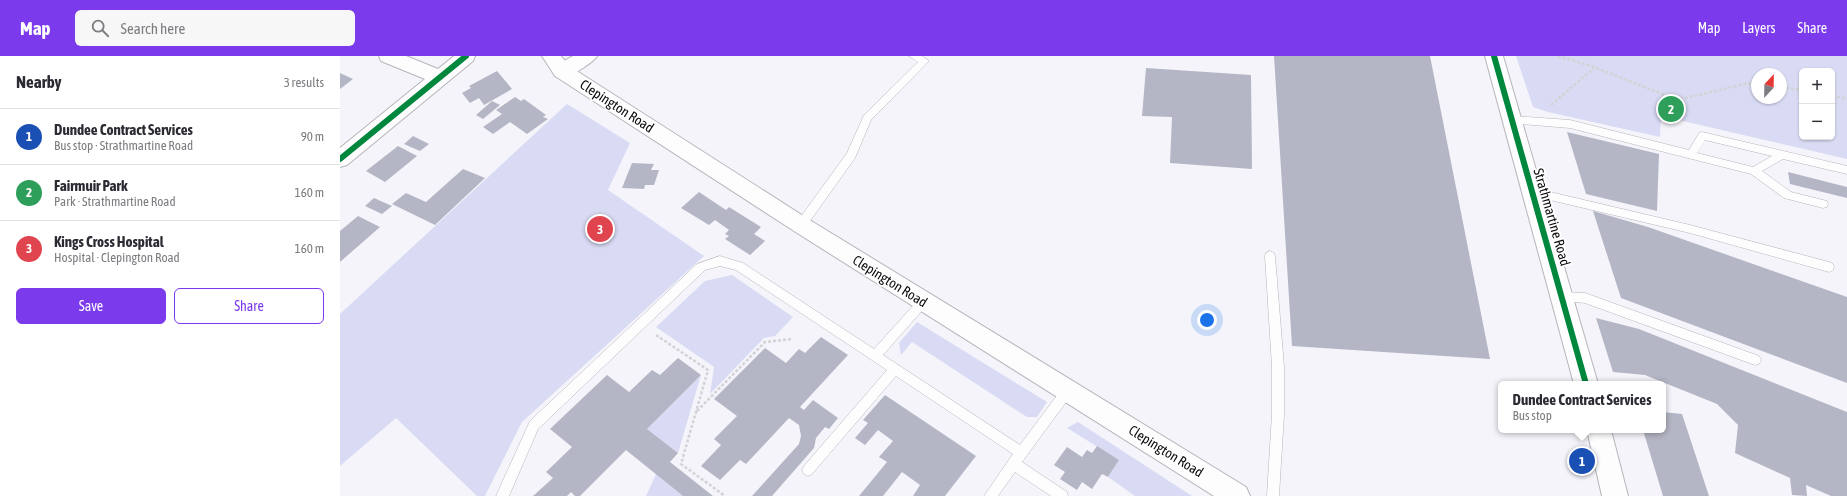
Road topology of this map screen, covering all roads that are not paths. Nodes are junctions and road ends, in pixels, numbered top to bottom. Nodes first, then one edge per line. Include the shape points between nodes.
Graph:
1 (388, 56) edge
2 (466, 56) edge
3 (588, 56) edge
4 (914, 56) edge
5 (1494, 56) edge
6 (557, 63) edge
7 (439, 78) junction
8 (1512, 120) junction
9 (1691, 155) junction
10 (1782, 155) junction
11 (340, 159) edge
12 (1847, 170) edge
13 (1754, 171) junction
14 (1533, 192) junction
15 (1823, 204) dead end
16 (801, 225) junction
17 (1270, 256) dead end
18 (1830, 267) dead end
19 (1562, 297) junction
20 (923, 302) junction
21 (875, 356) junction
22 (1755, 360) dead end
23 (894, 369) junction
24 (1585, 381) edge
25 (1068, 390) junction
26 (1600, 433) edge
27 (1022, 453) junction
28 (1014, 464) junction
29 (808, 470) dead end
30 (502, 496) edge
31 (990, 496) edge
32 (1062, 496) edge
33 (1237, 496) edge
34 (1273, 496) edge
35 (1615, 496) edge

1 - 7 main road
2 - 7 main road
3 - 6 main road
4 - 16 lane via 924,61 867,118 851,155
5 - 8 main road, Strathmartine Road
6 - 16 main road, Clepington Road
7 - 11 main road
8 - 9 lane via 1570,124
8 - 14 main road, Strathmartine Road
9 - 10 lane via 1702,136
9 - 13 lane
10 - 12 lane
10 - 13 lane
13 - 15 lane via 1788,195
14 - 18 lane via 1690,229
14 - 19 main road, Strathmartine Road
16 - 20 main road, Clepington Road
17 - 34 lane via 1278,367
19 - 22 lane via 1584,298
19 - 24 main road, Strathmartine Road
20 - 21 lane
20 - 25 main road, Clepington Road
21 - 23 lane
21 - 30 lane via 739,266 720,261 700,267 534,425
23 - 27 lane
23 - 29 lane
25 - 27 lane
25 - 33 main road, Clepington Road
26 - 35 main road
27 - 28 lane
28 - 31 lane
28 - 32 lane

